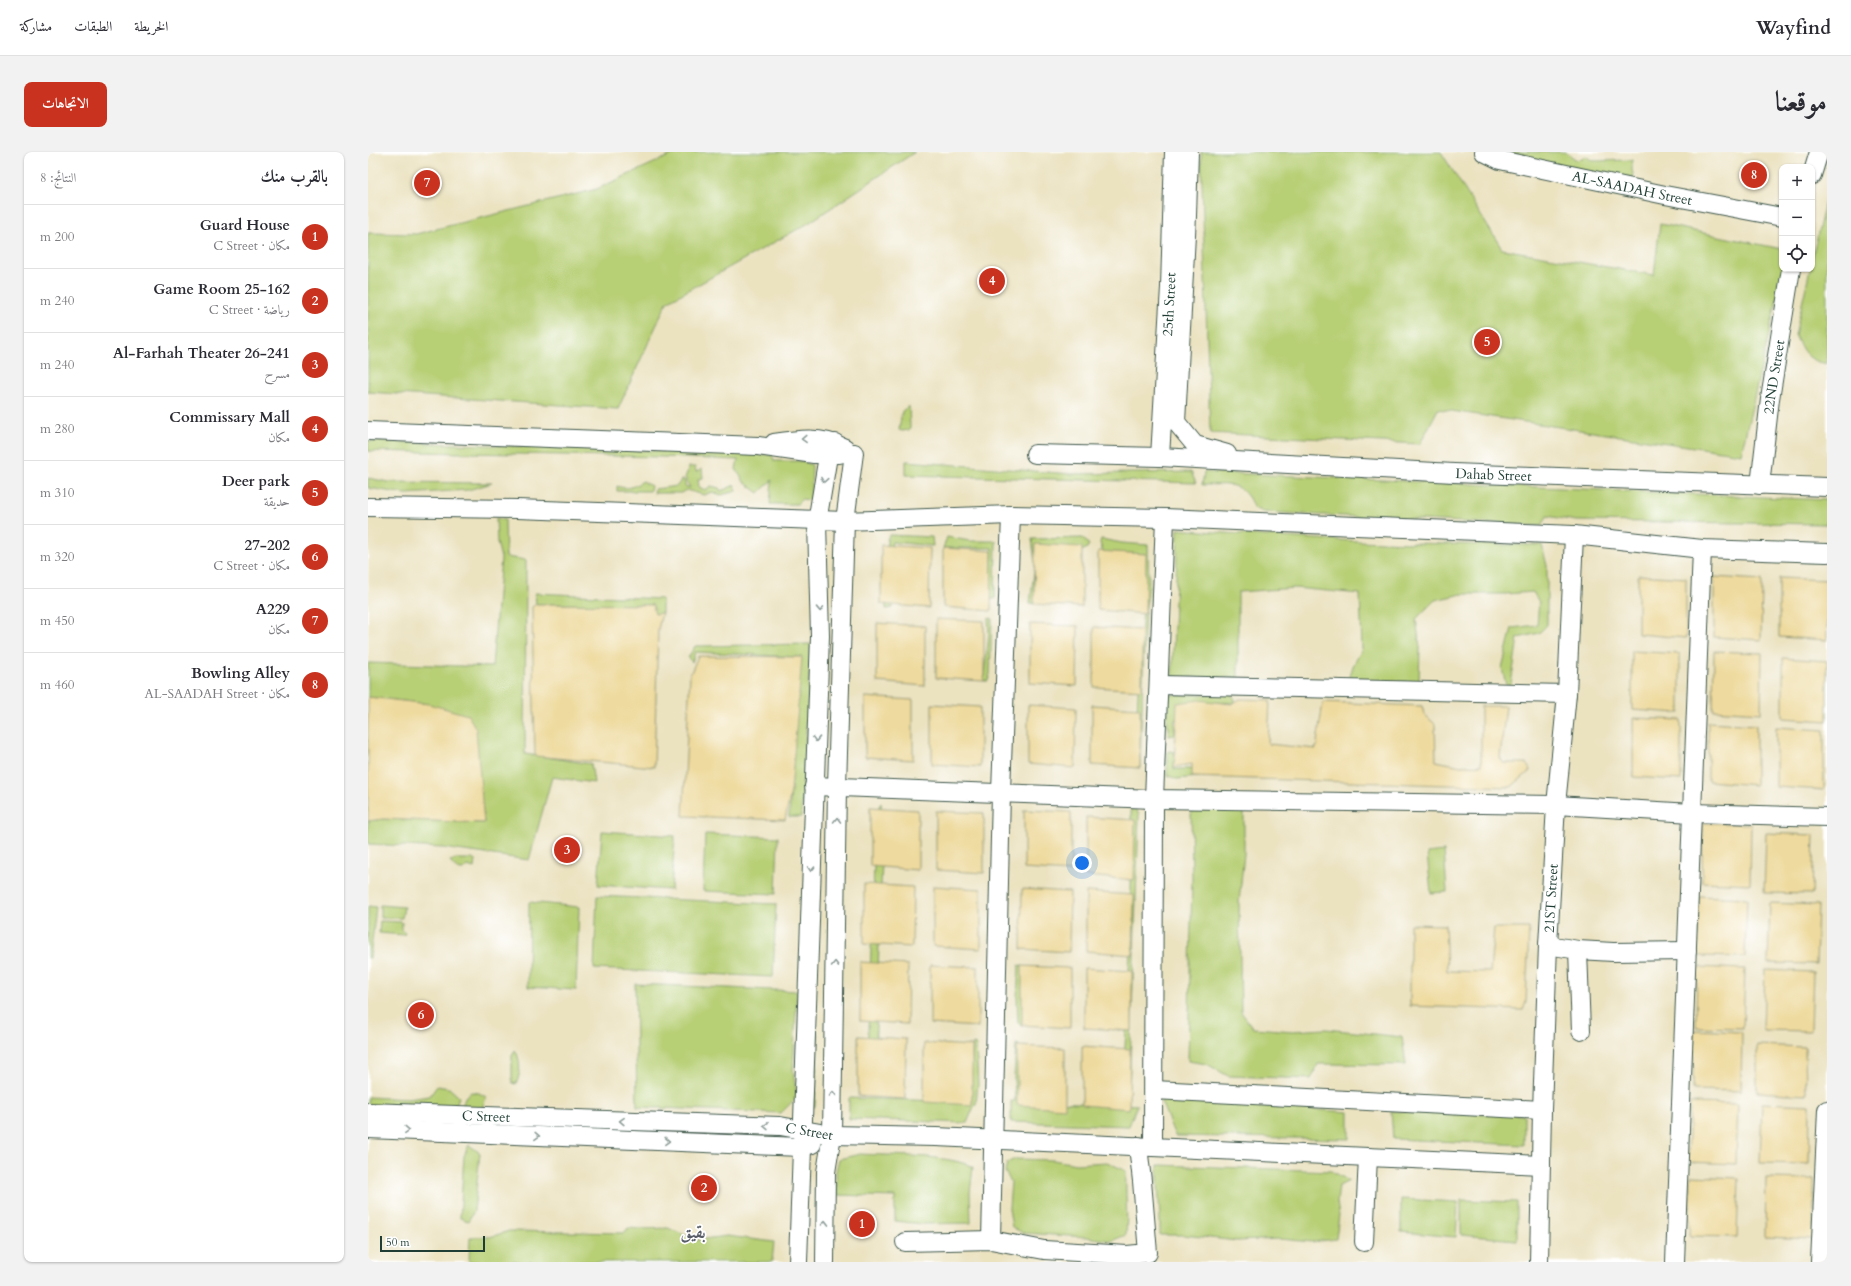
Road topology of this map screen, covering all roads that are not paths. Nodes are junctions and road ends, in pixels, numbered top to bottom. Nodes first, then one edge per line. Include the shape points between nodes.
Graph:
1 (1174, 152) edge
2 (1189, 152) edge
3 (1484, 152) edge
4 (1819, 152) edge
5 (1815, 165) edge
6 (1779, 216) edge
7 (1791, 272) edge
8 (368, 431) edge
9 (832, 449) junction
10 (1035, 454) dead end
11 (1160, 457) junction
12 (1253, 462) junction
13 (1760, 485) junction
14 (1827, 487) edge
15 (368, 507) edge
16 (1011, 516) junction
17 (1165, 518) junction
18 (818, 520) junction
19 (845, 521) junction
20 (1574, 535) junction
21 (1702, 549) junction
22 (1827, 553) edge
23 (820, 636) junction
24 (841, 638) junction
25 (1159, 684) junction
26 (1567, 694) junction
27 (814, 786) junction
28 (837, 786) junction
29 (1001, 792) junction
30 (1154, 799) junction
31 (1556, 805) junction
32 (1692, 813) junction
33 (1827, 817) edge
34 (1548, 945) junction
35 (1578, 950) junction
36 (1687, 951) junction
37 (1581, 1031) dead end
38 (1154, 1090) junction
39 (1542, 1110) junction
40 (1827, 1110) edge
41 (368, 1112) edge
42 (368, 1129) edge
43 (832, 1135) junction
44 (801, 1138) junction
45 (993, 1140) junction
46 (1145, 1146) junction
47 (1368, 1157) junction
48 (1541, 1164) junction
49 (991, 1240) junction
50 (905, 1242) dead end
51 (1364, 1242) dead end
52 (798, 1262) edge
53 (825, 1262) edge
54 (1539, 1262) edge
55 (1676, 1262) edge
56 (1820, 1262) edge

1 - 11 street, 25th Street via 1170,287
2 - 12 street, 25th Street via 1176,422 1195,445
3 - 6 street, AL-SAADAH Street via 1500,160
4 - 5 street
7 - 13 street, 22ND Street via 1770,399
8 - 9 street via 758,446 806,438
9 -> 18 street
9 - 19 street via 854,453
10 - 11 street, Dahab Street
11 - 12 street, Dahab Street
12 - 13 street, Dahab Street
13 - 14 street, Dahab Street
15 - 18 street via 525,509
16 - 17 street
16 - 19 street
16 - 29 street
17 - 20 street
17 - 25 street
18 - 19 street
18 -> 23 street
19 - 24 street
20 - 21 street
20 - 26 street, 21ST Street
21 - 22 street
21 - 32 street
23 - 24 street
23 -> 27 street
24 - 28 street
25 - 26 street
25 - 30 street
26 - 31 street, 21ST Street
27 - 28 street
27 -> 44 street
28 - 29 street
43 -> 28 street
29 - 30 street
29 - 45 street
30 - 31 street
30 - 38 street
31 - 32 street
31 - 34 street, 21ST Street
32 - 33 street
32 - 36 street
34 - 35 street
34 - 39 street, 21ST Street
35 - 36 street
35 - 37 street
36 - 55 street
38 - 39 street
38 - 46 street
39 - 48 street, 21ST Street
40 - 56 street
44 -> 41 street, C Street via 780,1126
42 -> 44 street, C Street
43 - 44 street, C Street
43 - 45 street, C Street
53 -> 43 street via 826,1172
44 - 52 street
45 - 46 street, C Street
45 - 49 street
46 - 47 street, C Street
46 - 49 street via 1142,1181 1148,1253 1127,1255 1044,1250
47 - 48 street, C Street
47 - 51 street
48 - 54 street, 21ST Street
49 - 50 street

